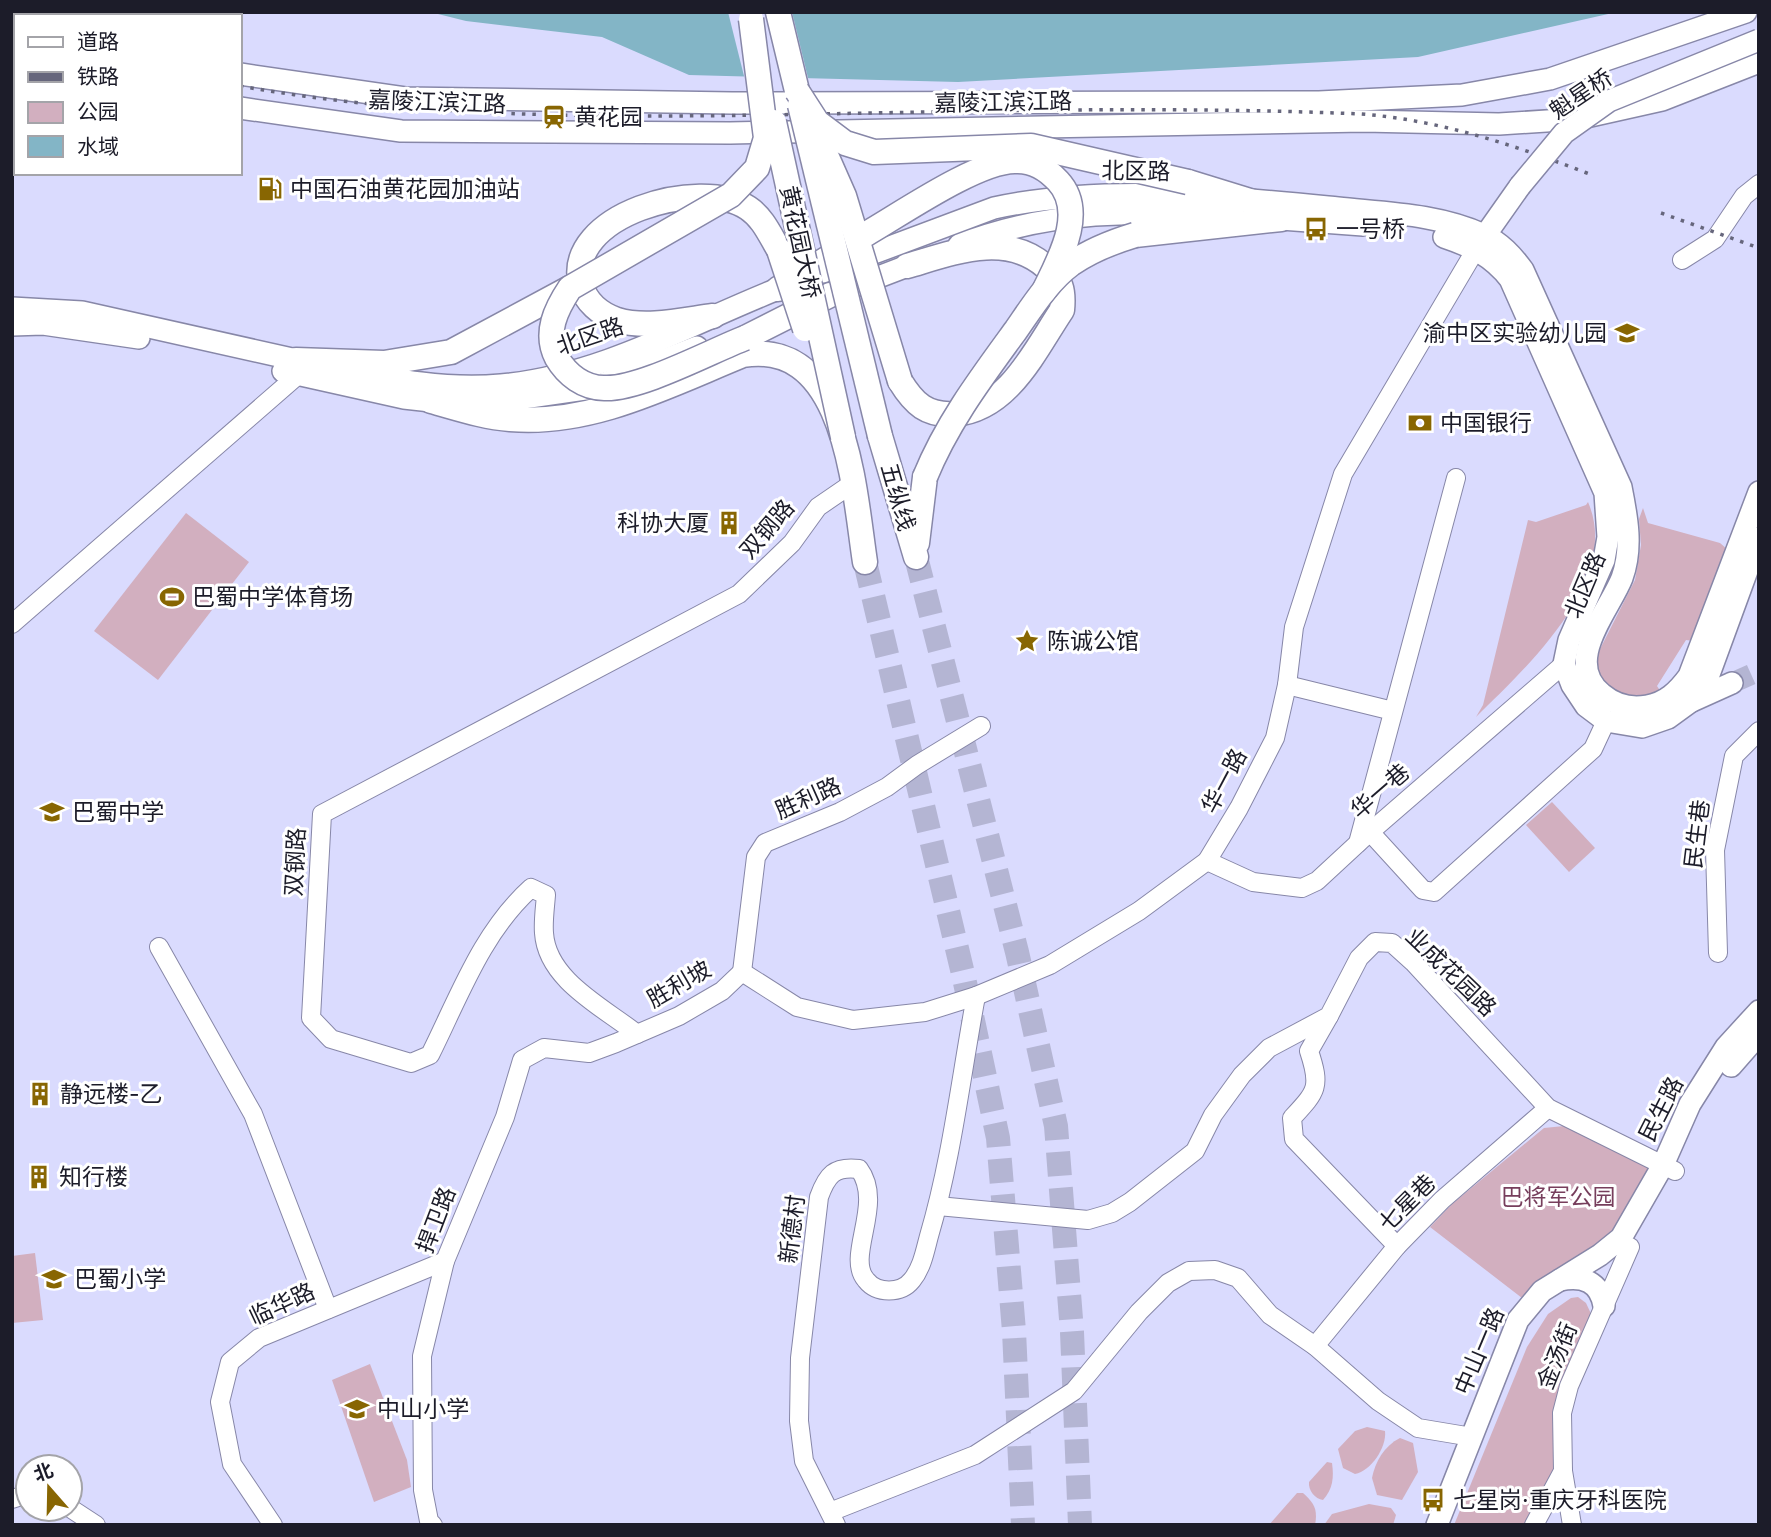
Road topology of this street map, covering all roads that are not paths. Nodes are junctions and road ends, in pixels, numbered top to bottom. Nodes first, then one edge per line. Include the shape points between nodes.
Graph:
1 (778, 12) edge
2 (1746, 12) edge
3 (750, 16) edge
4 (1759, 40) edge
5 (1759, 62) edge
6 (242, 75) edge
7 (797, 91) junction
8 (242, 108) edge
9 (1759, 184) edge
10 (1073, 197) junction
11 (1254, 202) junction
12 (1281, 219) junction
13 (1050, 220) junction
14 (1480, 242) junction
15 (1682, 260) dead end
16 (907, 266) junction
17 (570, 288) junction
18 (778, 289) junction
19 (1044, 291) junction
20 (830, 295) junction
21 (12, 308) edge
22 (713, 316) junction
23 (12, 325) edge
24 (297, 367) junction
25 (431, 401) junction
26 (829, 401) junction
27 (880, 436) joint
28 (843, 437) junction
29 (852, 477) junction
30 (1456, 478) dead end
31 (1759, 492) edge
32 (1759, 538) edge
33 (865, 562) tunnel mouth
34 (12, 624) edge
35 (1564, 664) junction
36 (1698, 678) junction
37 (1732, 683) tunnel mouth
38 (1287, 685) junction
39 (1690, 702) junction
40 (1393, 711) junction
41 (1606, 721) junction
42 (981, 726) dead end
43 (1759, 731) edge
44 (1364, 837) junction
45 (1207, 861) junction
46 (159, 947) dead end
47 (1718, 953) dead end
48 (742, 972) junction
49 (976, 996) junction
50 (1759, 1012) edge
51 (1329, 1016) junction
52 (637, 1034) junction
53 (1759, 1034) edge
54 (1548, 1108) junction
55 (1669, 1168) junction
56 (938, 1206) junction
57 (1625, 1242) junction
58 (1396, 1246) junction
59 (445, 1261) junction
60 (1584, 1279) junction
61 (1562, 1285) junction
62 (328, 1309) junction
63 (1602, 1313) junction
64 (1315, 1346) junction
65 (1472, 1437) junction
66 (1563, 1471) junction
67 (833, 1519) edge
68 (427, 1523) edge
69 (273, 1525) edge
70 (1437, 1525) edge
71 (1452, 1525) edge
72 (1534, 1525) edge
73 (1572, 1525) edge

1 - 7 highway, 黄花园大桥
2 - 6 main road, 嘉陵江滨江路 via 1550,79 1462,95 1319,102 405,99
3 - 17 highway, bridge via 766,138 757,168 731,195
3 - 28 highway, 黄花园大桥, bridge
4 - 14 main road, 魁星桥, bridge via 1609,101 1564,133
5 - 8 main road, 嘉陵江滨江路 via 1662,100 1577,119 1499,124 1364,121 730,133 401,131
7 - 11 highway, bridge via 817,122 845,143 874,152 1031,146
7 - 16 highway, bridge via 844,196 900,382 914,403 936,415 971,412 994,401 1012,384 1062,310 1060,282 1045,266 1012,249 964,250
7 - 27 highway, 黄花园大桥, bridge
9 - 15 street via 1744,196 1715,239
10 - 11 main road, 北区路 via 1140,195
10 - 13 main road via 1086,203 1087,210
10 - 18 main road, 北区路 via 994,208
11 - 14 main road, 北区路 via 1415,216
12 - 13 main road, 北区路 via 1143,211
12 - 14 main road, 北区路 via 1415,230
12 - 19 highway, bridge via 1135,235 1069,265
13 - 16 main road, 北区路 via 977,238
14 - 35 main road, 北区路 via 1516,290 1605,493 1608,537 1604,560 1569,640
14 - 36 main road, 北区路 via 1506,250 1523,270 1621,487 1628,550 1622,578 1587,654 1587,670 1595,689 1619,705 1638,708 1656,705
14 - 38 street, 华一路 via 1343,474 1294,627
16 - 20 main road, 北区路
17 - 20 highway, bridge via 554,314 551,340 555,352 569,374 605,388 630,384 746,338
17 - 24 highway via 451,352 405,361
18 - 19 highway, bridge via 866,234 990,167 1015,161 1037,165 1063,186 1069,204 1063,250
18 - 22 main road, 北区路
19 - 27 highway, 五纵线, bridge via 941,439 925,477 916,557
20 - 25 main road, 北区路 via 592,388 509,400
21 - 24 main road, 北区路 via 82,312
22 - 24 main road, 北区路 via 579,370 501,385 409,383
22 - 26 highway, bridge via 657,323 618,320 598,310 584,296 578,272 587,246 603,228 640,207 673,199 720,198 746,207 764,223 779,250
23 - 24 main road, 北区路 via 43,324 162,341
24 - 25 main road, 北区路 via 378,393
24 - 34 street
25 - 26 highway via 485,415 562,418 618,405 743,355 779,354 809,372
26 - 28 highway, bridge
28 - 29 highway, 黄花园大桥
29 - 33 highway, 五纵线
29 - 52 street, 双钢路 via 818,507 792,543 739,594 322,814 311,1017 331,1039 411,1063 430,1055 485,943 531,888 546,895 544,934 559,973
30 - 40 street
31 - 36 main road, 北区路
32 - 36 main road, 北区路
35 - 41 main road via 1586,706
35 - 44 street, 华一巷
36 - 39 main road, 北区路
37 - 39 main road
38 - 40 street
38 - 45 street, 华一路 via 1275,738
39 - 41 main road, 北区路 via 1668,718 1642,727
40 - 44 street
41 - 44 street via 1593,749 1434,892 1423,890
42 - 48 street, 胜利路 via 887,787 765,843 756,857
43 - 47 street, 民生巷 via 1734,756 1715,850
44 - 45 street, 华一巷 via 1317,881 1302,888 1253,882
45 - 49 street, 华一路 via 1139,911 1050,965
46 - 62 street via 253,1114
48 - 49 street, 华一路 via 797,1007 853,1020 899,1017
48 - 52 street, 胜利坡 via 722,991
49 - 56 street, 新德村
50 - 55 main road, 民生路 via 1726,1047 1689,1104
51 - 54 street, 业成花园路 via 1359,958 1374,942 1392,943
51 - 56 street via 1269,1048 1213,1115 1195,1151 1112,1213 1088,1220
51 - 58 street via 1309,1051 1317,1079 1314,1093 1292,1118 1294,1139
52 - 59 street, 捍卫路 via 589,1053 544,1048 522,1060 505,1117
53 - 55 main road, 民生路 via 1738,1056
54 - 55 street, 业成花园路
54 - 58 street, 七星巷
55 - 57 main road, 民生路
56 - 67 street, 新德村 via 921,1266 911,1283 892,1292 876,1289 864,1279 859,1266 869,1195 868,1181 859,1169 842,1167 827,1175 819,1196 800,1358 799,1421 804,1461
57 - 60 main road via 1619,1258
57 - 61 main road, 中山一路
57 - 63 street, 金汤街
58 - 64 street, 七星巷
59 - 62 street, 临华路
59 - 68 street, 捍卫路 via 422,1356
60 - 61 main road
60 - 63 main road via 1596,1286
61 - 63 main road via 1590,1294
61 - 65 main road, 中山一路 via 1529,1304 1518,1320
61 - 71 main road, 中山一路 via 1528,1324
62 - 69 street, 临华路 via 259,1338 230,1362 223,1389 220,1402 232,1464
63 - 66 street, 金汤街 via 1564,1401
64 - 65 street via 1378,1401 1418,1428
64 - 67 street via 1270,1315 1238,1278 1215,1270 1189,1271 1168,1283 1139,1312 1074,1391 975,1455
65 - 70 main road, 中山一路
66 - 72 street, 金汤街
66 - 73 street

